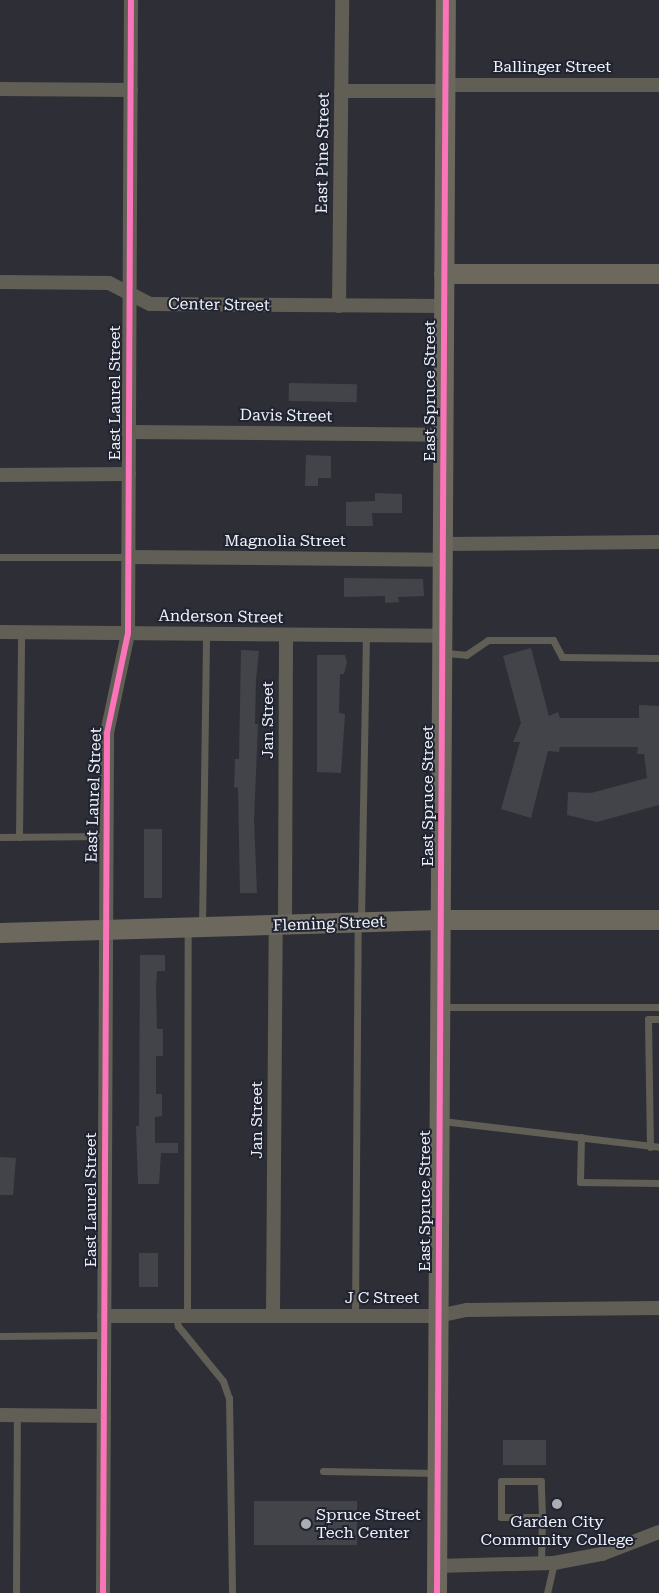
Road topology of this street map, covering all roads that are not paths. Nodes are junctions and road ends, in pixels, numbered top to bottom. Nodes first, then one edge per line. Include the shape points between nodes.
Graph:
1 (131, 0) edge
2 (342, 0) edge
3 (446, 0) edge
4 (659, 84) edge
5 (445, 88) junction
6 (0, 89) edge
7 (130, 90) junction
8 (341, 91) junction
9 (444, 274) junction
10 (659, 274) edge
11 (0, 282) edge
12 (130, 294) junction
13 (338, 306) junction
14 (444, 306) junction
15 (129, 432) junction
16 (443, 435) junction
17 (128, 474) junction
18 (0, 475) edge
19 (659, 542) edge
20 (443, 552) junction
21 (0, 557) edge
22 (128, 558) junction
23 (0, 632) edge
24 (21, 632) junction
25 (128, 633) junction
26 (206, 634) junction
27 (286, 636) junction
28 (366, 636) junction
29 (442, 644) junction
30 (659, 658) edge
31 (106, 836) junction
32 (0, 837) edge
33 (19, 837) junction
34 (440, 920) junction
35 (659, 920) edge
36 (359, 923) junction
37 (280, 925) junction
38 (195, 927) junction
39 (105, 930) junction
40 (0, 933) edge
41 (440, 1007) junction
42 (659, 1007) edge
43 (659, 1019) edge
44 (439, 1121) junction
45 (581, 1137) junction
46 (650, 1147) junction
47 (659, 1147) edge
48 (659, 1183) edge
49 (659, 1308) edge
50 (104, 1316) junction
51 (182, 1316) junction
52 (273, 1316) junction
53 (355, 1316) junction
54 (438, 1316) junction
55 (104, 1335) junction
56 (0, 1336) edge
57 (0, 1416) edge
58 (17, 1416) junction
59 (104, 1416) junction
60 (323, 1472) dead end
61 (437, 1473) junction
62 (542, 1517) junction
63 (659, 1532) edge
64 (547, 1563) junction
65 (437, 1566) junction
66 (16, 1593) edge
67 (103, 1593) edge
68 (232, 1593) edge
69 (437, 1593) edge
70 (547, 1593) edge

1 - 7 street, East Laurel Street
2 - 8 street, East Pine Street
3 - 5 street, East Spruce Street
4 - 5 street, Ballinger Street
5 - 8 street, Ballinger Street
5 - 9 street, East Spruce Street
6 - 7 street
7 - 12 street, East Laurel Street
8 - 13 street, East Pine Street
9 - 10 street
9 - 14 street, East Spruce Street
11 - 12 street, Center Street via 109,283
12 - 13 street, Center Street via 150,304
12 - 15 street, East Laurel Street
13 - 14 street, Center Street
14 - 16 street, East Spruce Street
15 - 16 street, Davis Street
15 - 17 street, East Laurel Street
16 - 20 street, East Spruce Street
17 - 18 street
17 - 22 street, East Laurel Street
19 - 20 street, Magnolia Street
20 - 22 street, Magnolia Street
20 - 29 street, East Spruce Street
21 - 22 lane
22 - 25 street, East Laurel Street
23 - 24 street, Anderson Street
24 - 25 street, Anderson Street
24 - 33 lane
25 - 26 street, Anderson Street
25 - 31 street, East Laurel Street via 107,733
26 - 27 street, Anderson Street
26 - 38 lane
27 - 28 street, Anderson Street
27 - 37 street, Jan Street
28 - 29 street, Anderson Street
28 - 36 lane
29 - 30 lane via 466,654 488,640 554,640 562,657
29 - 34 street, East Spruce Street
31 - 33 lane
31 - 39 street, East Laurel Street
32 - 33 lane
34 - 35 street, Fleming Street
34 - 36 street, Fleming Street
34 - 41 street, East Spruce Street
36 - 37 street, Fleming Street
36 - 53 lane
37 - 38 street, Fleming Street
37 - 52 street, Jan Street
38 - 39 street, Fleming Street
38 - 51 lane
39 - 40 street, Fleming Street
39 - 50 street, East Laurel Street
41 - 42 lane
41 - 44 street, East Spruce Street
43 - 46 lane via 648,1019
44 - 45 lane
44 - 54 street, East Spruce Street
45 - 46 lane
45 - 48 lane via 580,1182
46 - 47 lane
49 - 54 street, J C Street via 467,1310
50 - 51 street, J C Street
50 - 55 street, East Laurel Street
51 - 52 street, J C Street
51 - 68 lane via 178,1326 223,1381 229,1398
52 - 53 street, J C Street
53 - 54 street, J C Street
54 - 61 street, East Spruce Street
55 - 56 lane
55 - 59 street, East Laurel Street
57 - 58 street
58 - 59 street
58 - 66 lane
59 - 67 street, East Laurel Street
60 - 61 lane
61 - 65 street, East Spruce Street
62 - 62 lane via 541,1481 501,1481 501,1517
62 - 64 lane
63 - 64 street via 602,1554
64 - 65 street
64 - 70 lane
65 - 69 street, East Spruce Street

